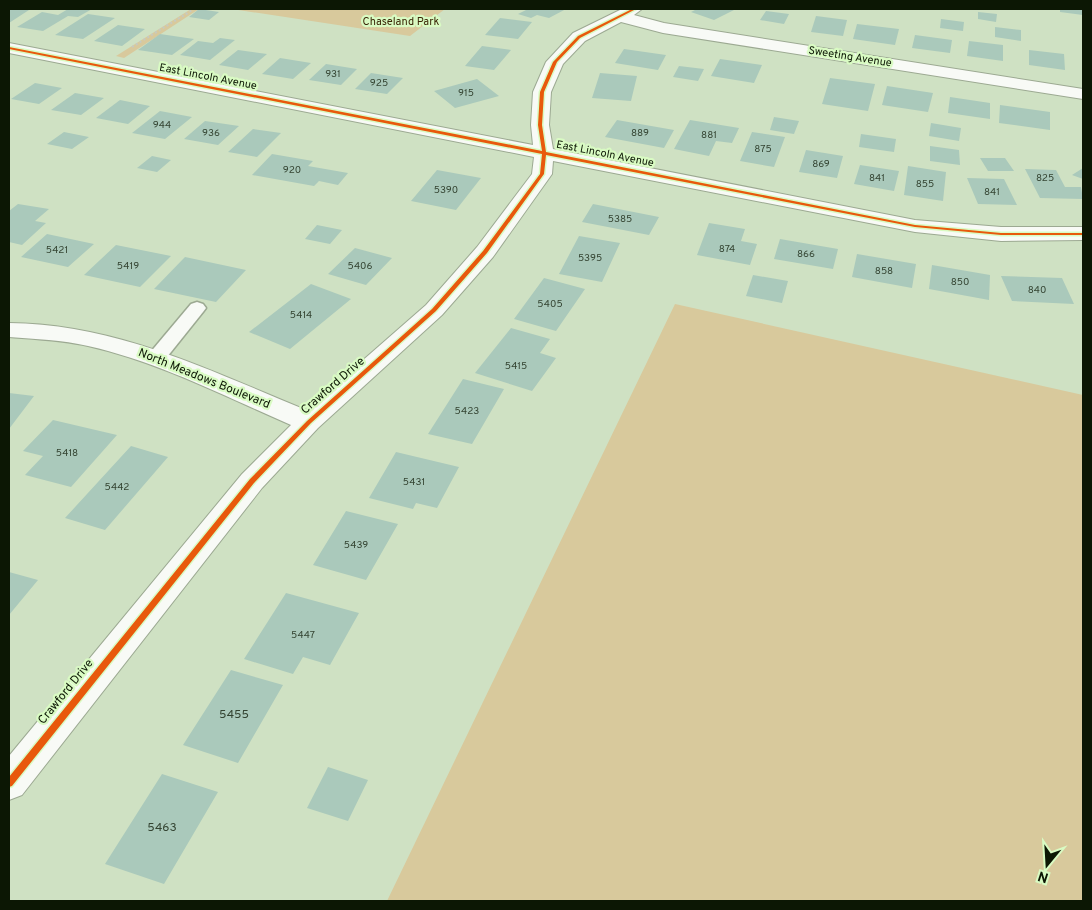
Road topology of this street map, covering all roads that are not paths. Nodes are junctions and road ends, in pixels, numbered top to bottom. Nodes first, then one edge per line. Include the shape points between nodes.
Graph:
1 (634, 9) edge
2 (618, 16) junction
3 (9, 48) edge
4 (1083, 94) edge
5 (544, 153) junction
6 (1083, 234) edge
7 (198, 308) dead end
8 (9, 330) edge
9 (156, 358) junction
10 (309, 422) junction
11 (9, 783) edge

1 - 2 street, Crawford Drive
2 - 4 street, Sweeting Avenue via 663,28
2 - 5 street, Crawford Drive via 579,37 555,62 542,92 540,125
3 - 5 street, East Lincoln Avenue
5 - 6 street, East Lincoln Avenue via 915,226 1001,234
5 - 10 street, Crawford Drive via 542,174 484,252 434,310
7 - 9 lane
8 - 9 street, North Meadows Boulevard via 36,329 98,340
9 - 10 street, North Meadows Boulevard
10 - 11 street, Crawford Drive via 252,481

